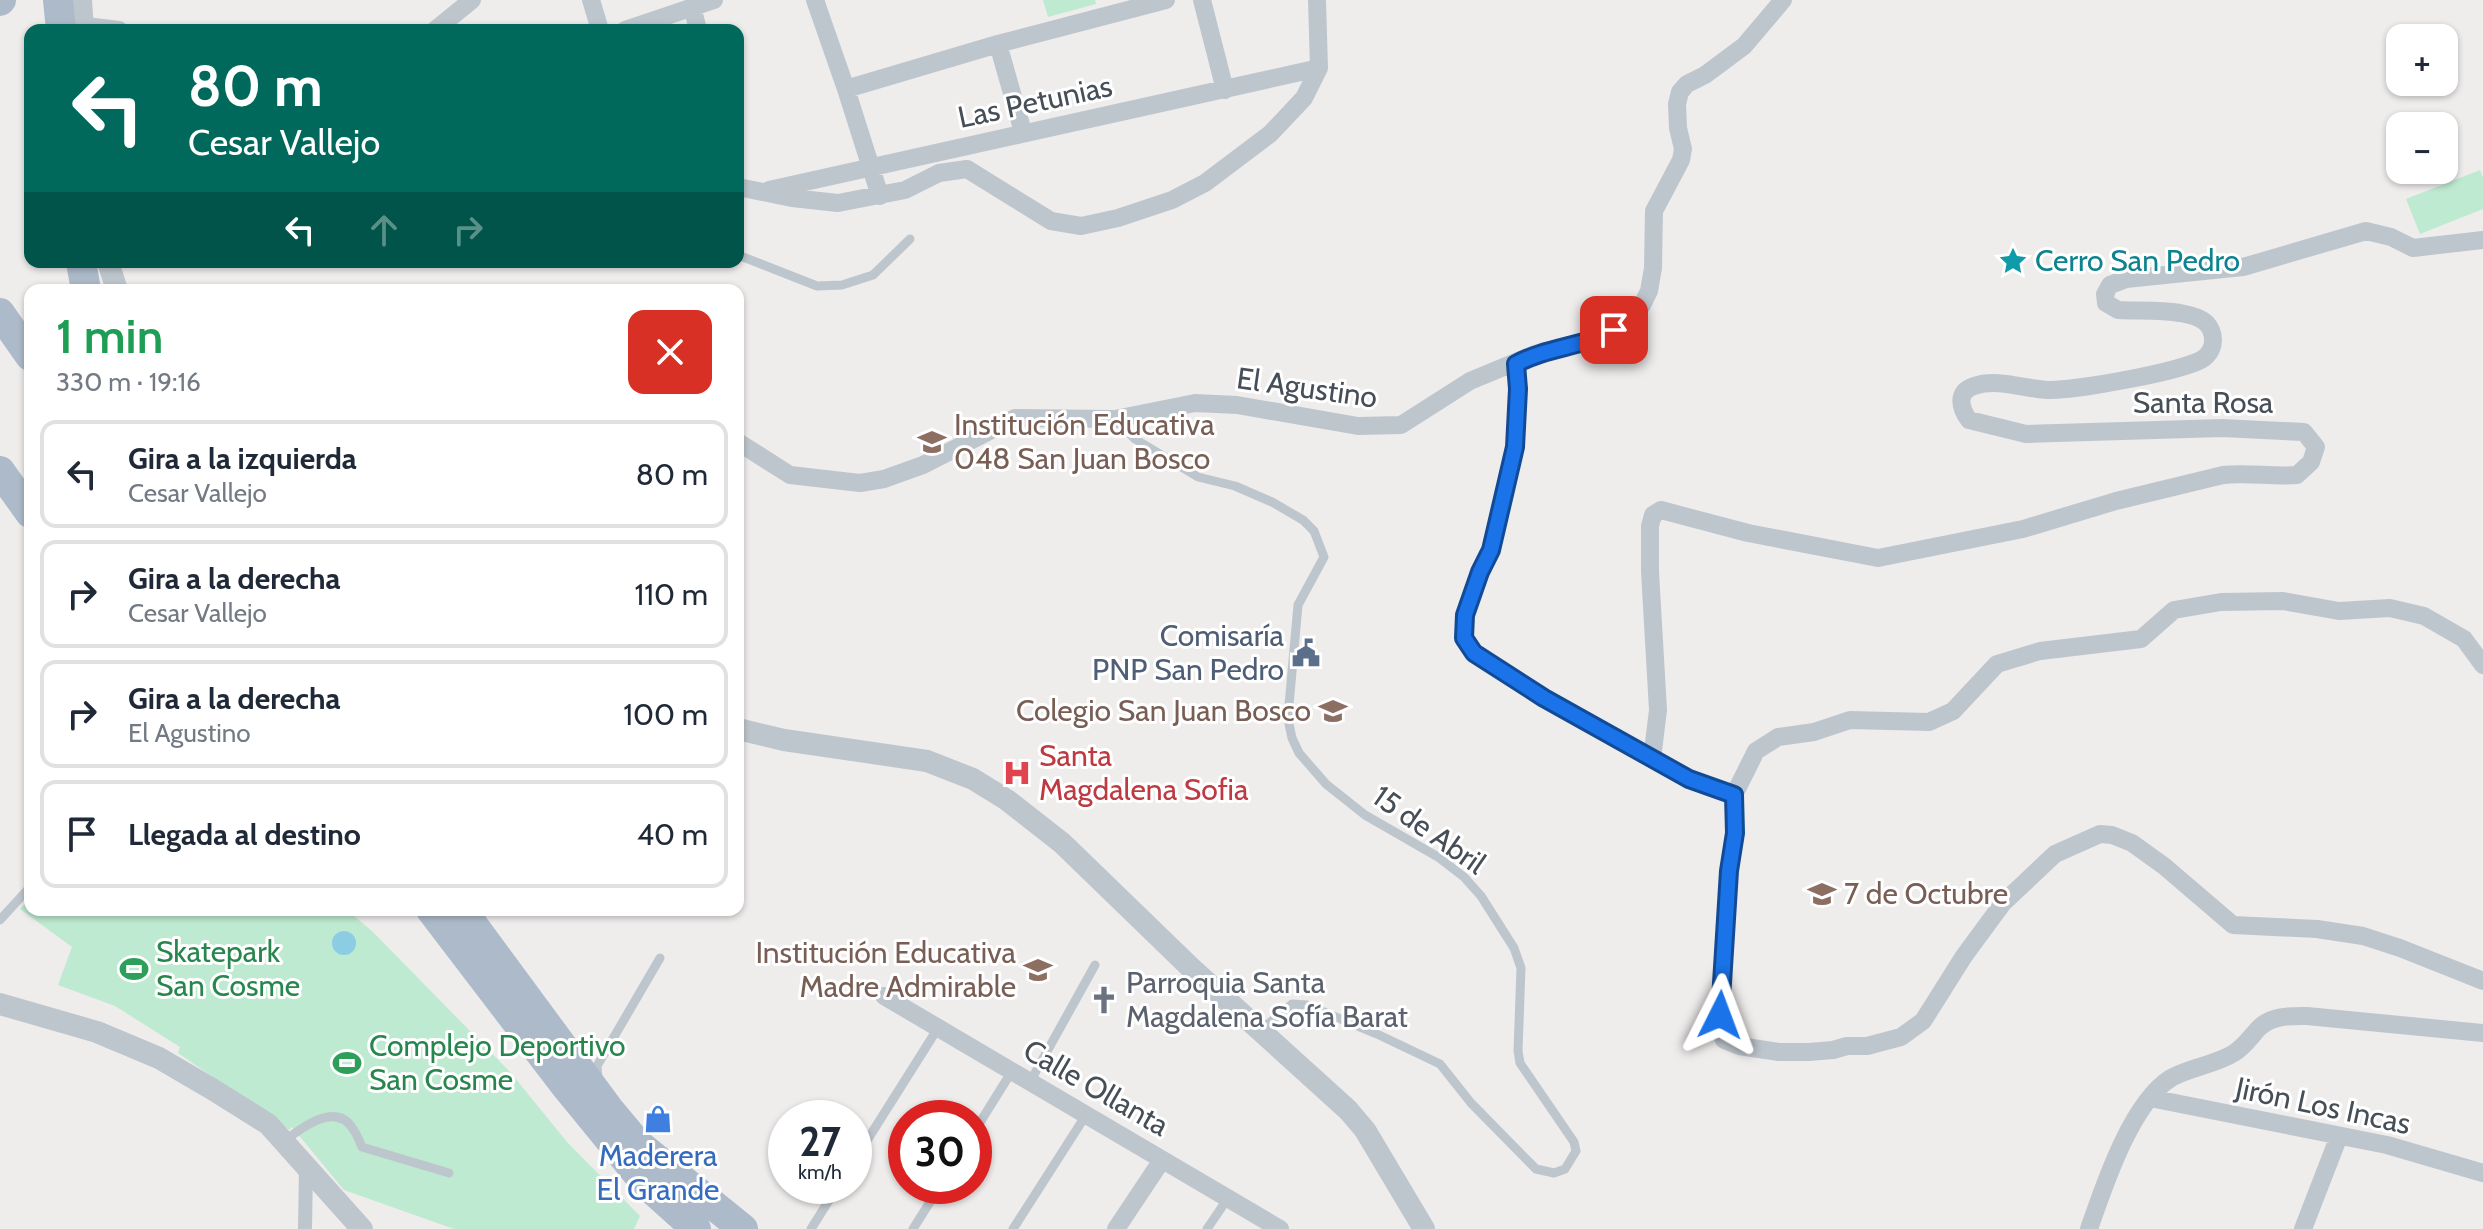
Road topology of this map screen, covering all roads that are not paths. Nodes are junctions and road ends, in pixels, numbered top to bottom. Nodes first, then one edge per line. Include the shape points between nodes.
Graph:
1 (81, 0) edge
2 (472, 0) edge
3 (591, 0) edge
4 (714, 0) edge
5 (815, 0) edge
6 (1166, 0) edge
7 (1202, 0) edge
8 (1317, 0) edge
9 (1783, 0) edge
10 (692, 6) junction
11 (69, 22) edge
12 (442, 24) edge
13 (598, 24) edge
14 (642, 24) edge
15 (696, 24) edge
16 (998, 44) junction
17 (1319, 68) junction
18 (846, 89) junction
19 (1225, 90) junction
20 (1023, 132) junction
21 (871, 167) junction
22 (744, 188) edge
23 (762, 192) junction
24 (880, 196) junction
25 (910, 239) dead end
26 (2483, 240) edge
27 (744, 257) edge
28 (0, 313) edge
29 (24, 347) edge
30 (1516, 364) junction
31 (1115, 419) junction
32 (744, 446) edge
33 (2, 476) edge
34 (24, 505) edge
35 (2483, 665) edge
36 (744, 730) edge
37 (1652, 759) junction
38 (1734, 795) junction
39 (24, 894) edge
40 (436, 916) edge
41 (466, 916) edge
42 (0, 920) edge
43 (660, 958) dead end
44 (1095, 965) dead end
45 (2483, 981) edge
46 (884, 996) dead end
47 (0, 1004) edge
48 (938, 1028) junction
49 (1261, 1030) junction
50 (2483, 1033) edge
51 (1012, 1071) junction
52 (1030, 1082) junction
53 (2150, 1098) junction
54 (992, 1103) edge
55 (1086, 1115) junction
56 (872, 1132) edge
57 (2339, 1136) junction
58 (283, 1142) junction
59 (1162, 1160) junction
60 (306, 1167) junction
61 (449, 1173) dead end
62 (2483, 1173) edge
63 (1228, 1198) junction
64 (827, 1204) edge
65 (929, 1204) edge
66 (305, 1229) edge
67 (362, 1229) edge
68 (696, 1229) edge
69 (743, 1229) edge
70 (756, 1229) edge
71 (811, 1229) edge
72 (913, 1229) edge
73 (1013, 1229) edge
74 (1116, 1229) edge
75 (1207, 1229) edge
76 (1280, 1229) edge
77 (1424, 1229) edge
78 (2089, 1229) edge
79 (2303, 1229) edge

1 - 11 street
2 - 12 street
3 - 13 street
4 - 10 street
5 - 18 street
6 - 16 street
7 - 19 street
8 - 17 street
9 - 30 street, El Agustino via 1744,46 1680,92 1683,149 1654,211 1653,268 1642,305 1601,337
10 - 14 street
10 - 15 street
16 - 18 street
16 - 20 street
17 - 19 street, Las Petunias
17 - 24 street via 1304,98 1279,125 1205,183 1118,218 1081,226 1051,221 967,169 939,173
18 - 21 street
19 - 20 street, Las Petunias
20 - 21 street, Las Petunias
21 - 23 street, Las Petunias
21 - 24 street
22 - 23 street
23 - 24 street via 830,202
25 - 27 lane via 873,275 842,285 817,286
26 - 37 street, Santa Rosa via 2413,248 2366,231 2243,267 2126,279 2110,285 2105,294 2110,307 2176,312 2202,320 2212,338 2206,357 2165,372 2049,390 1973,386 1961,399 1969,420 2026,434 2222,428 2304,432 2316,447 2311,462 2297,475 2223,475 2023,529 1878,558 1661,510 1650,526 1658,710
28 - 29 main road
30 - 31 street, El Agustino via 1470,381 1396,427 1195,403
30 - 37 street via 1515,447 1491,550 1465,615 1464,638 1474,653
31 - 32 street, El Agustino via 1015,418 923,465 860,483 790,475
31 - 49 lane, 15 de Abril via 1135,439 1198,477 1272,502 1314,531 1324,557 1298,605 1289,705 1292,738 1326,784 1365,815 1438,857 1481,896 1521,968 1520,1063 1576,1151 1565,1169 1536,1169 1440,1064 1307,1005 1292,1004
33 - 34 main road
35 - 38 street via 2464,639 2424,616 2390,608 2339,611 2283,601 2221,602 2174,610 2141,639 2040,651 1997,664 1953,711 1929,722 1850,720 1778,737 1756,751
36 - 49 street via 918,759 973,779 1062,843
37 - 38 street
38 - 45 street via 1719,1028 1724,1040 1739,1046 1779,1052 1833,1050 1885,1043 1912,1031 2003,903 2055,854 2100,834 2132,843 2233,925 2363,936
39 - 42 lane
40 - 68 main road via 645,1183
41 - 69 main road via 638,1144
43 - 70 lane via 597,1066 597,1076 634,1129
44 - 52 lane
46 - 48 street, Calle Ollanta
47 - 58 street via 97,1032 159,1058 268,1124
48 - 51 street, Calle Ollanta
48 - 56 lane
49 - 77 street via 1365,1130
50 - 53 street via 2281,1016 2262,1025 2234,1053 2172,1077
51 - 52 street, Calle Ollanta
51 - 54 lane
52 - 55 street, Calle Ollanta
53 - 57 street, Jirón Los Incas
53 - 78 street via 2118,1149
55 - 59 street, Calle Ollanta
55 - 73 lane
57 - 62 street, Jirón Los Incas
57 - 79 street
58 - 60 street
58 - 61 lane via 320,1118 332,1117 345,1121 362,1147
59 - 63 street, Calle Ollanta
59 - 74 street
60 - 66 street
60 - 67 street
63 - 75 lane
63 - 76 street, Calle Ollanta
64 - 71 lane
65 - 72 lane

